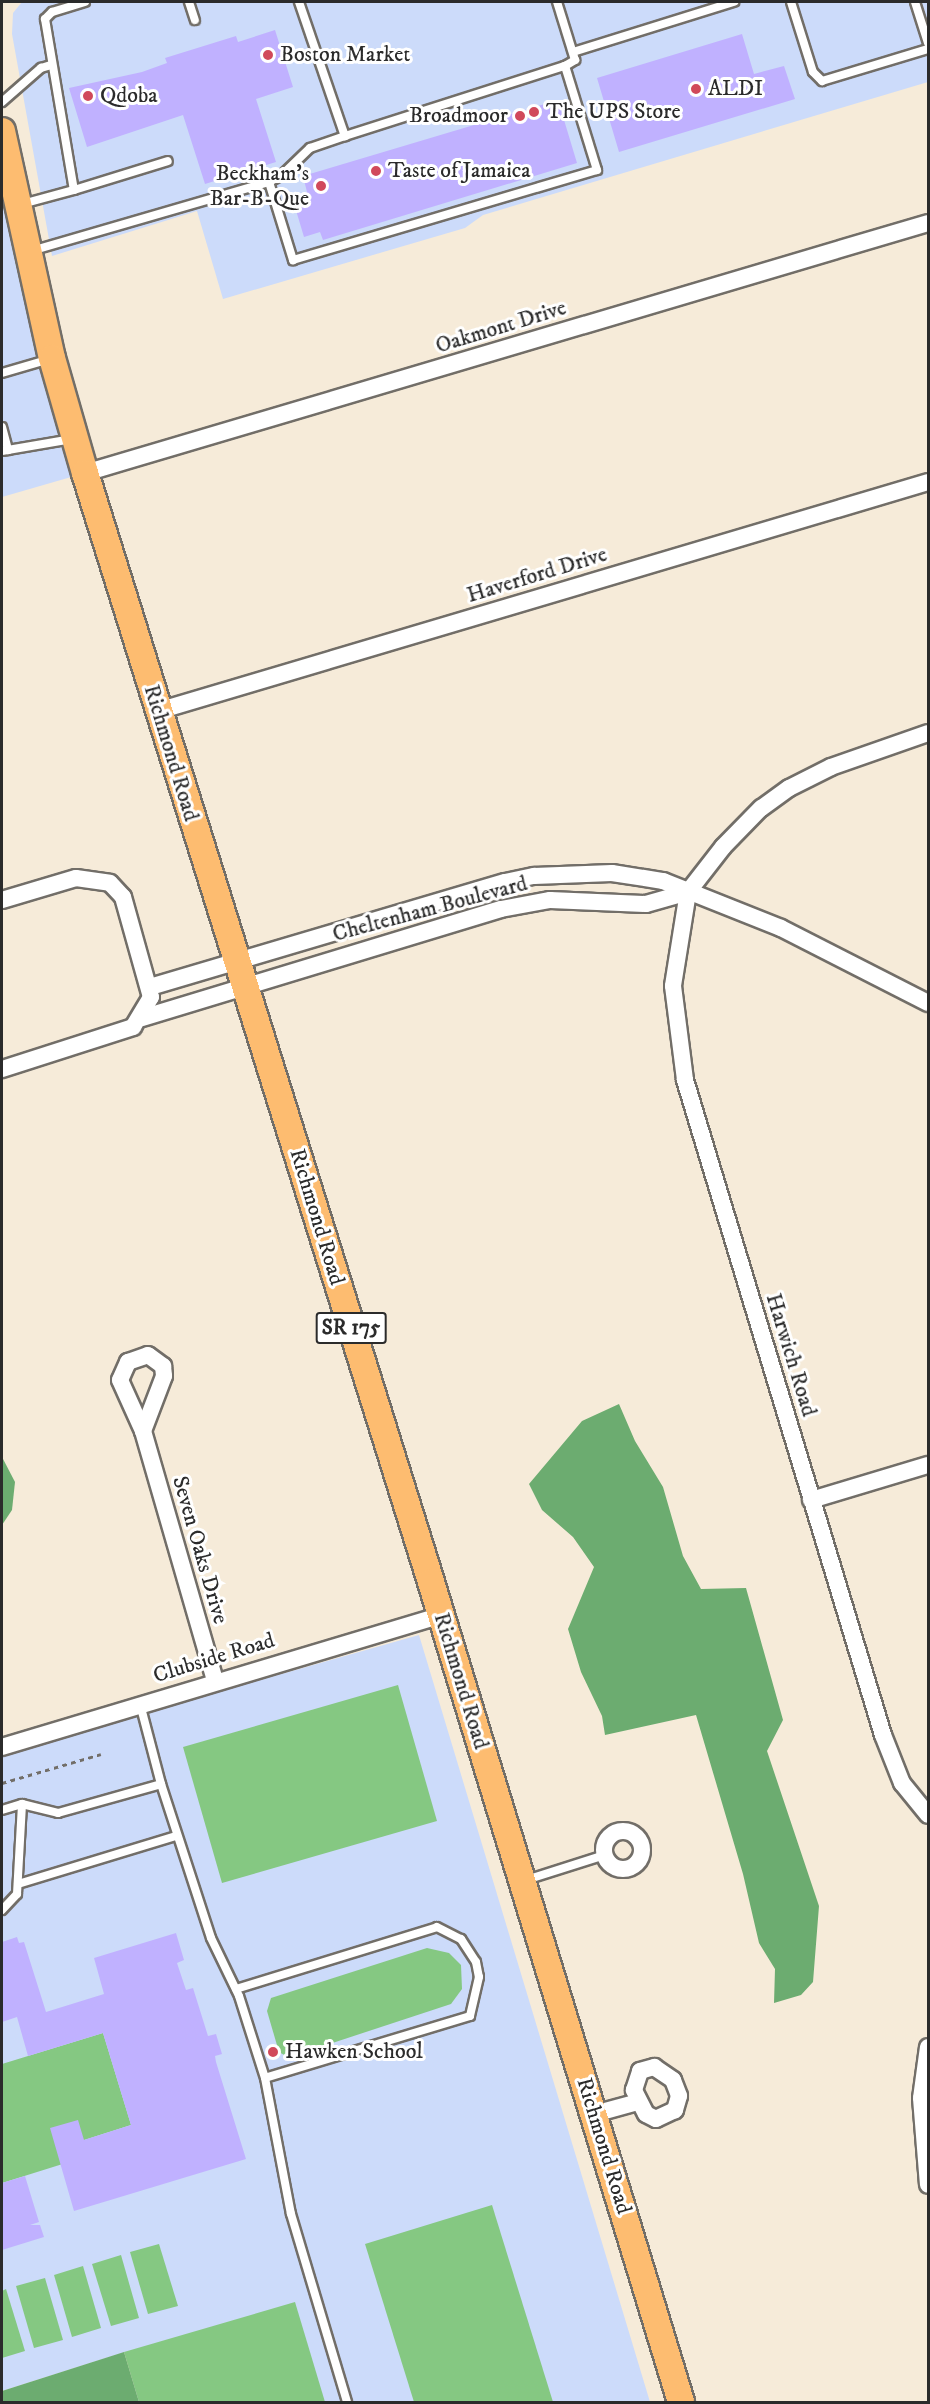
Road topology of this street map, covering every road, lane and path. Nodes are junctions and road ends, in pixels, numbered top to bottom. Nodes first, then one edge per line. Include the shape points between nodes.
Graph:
1 (85, 2) edge
2 (189, 2) edge
3 (299, 2) edge
4 (557, 2) edge
5 (734, 2) edge
6 (791, 2) edge
7 (915, 2) edge
8 (195, 20) dead end
9 (928, 43) edge
10 (928, 49) edge
11 (573, 52) junction
12 (51, 65) junction
13 (565, 66) junction
14 (2, 102) edge
15 (2, 131) edge
16 (345, 136) junction
17 (168, 161) dead end
18 (269, 182) junction
19 (74, 190) junction
20 (17, 205) junction
21 (928, 223) edge
22 (26, 252) junction
23 (52, 358) junction
24 (2, 373) edge
25 (2, 427) edge
26 (75, 438) junction
27 (5, 451) edge
28 (86, 473) junction
29 (928, 482) edge
30 (158, 711) junction
31 (928, 733) edge
32 (688, 892) junction
33 (2, 900) edge
34 (236, 961) junction
35 (244, 985) junction
36 (150, 987) junction
37 (928, 1003) edge
38 (142, 1018) junction
39 (2, 1069) edge
40 (143, 1431) dead end
41 (928, 1465) edge
42 (811, 1500) junction
43 (441, 1615) junction
44 (215, 1681) junction
45 (140, 1704) junction
46 (2, 1747) edge
47 (101, 1754) dead end
48 (2, 1783) edge
49 (161, 1784) junction
50 (22, 1804) junction
51 (2, 1810) edge
52 (928, 1815) edge
53 (176, 1836) junction
54 (605, 1855) dead end
55 (523, 1881) junction
56 (18, 1884) junction
57 (2, 1910) edge
58 (236, 1989) junction
59 (928, 2047) edge
60 (265, 2078) junction
61 (638, 2102) dead end
62 (594, 2114) junction
63 (928, 2185) edge
64 (347, 2403) edge
65 (681, 2403) edge

1 - 12 lane via 57,10 45,19
2 - 8 lane
3 - 16 lane
4 - 11 lane
5 - 11 lane
6 - 10 lane via 813,72 822,81
7 - 9 lane
11 - 13 lane via 575,60
12 - 14 lane via 41,68
12 - 19 lane
13 - 16 lane
13 - 18 lane via 597,170 293,260
15 - 20 main road, Richmond Road / SR 175
16 - 18 lane via 310,148
17 - 19 lane
18 - 22 lane
19 - 20 lane
20 - 22 main road, Richmond Road / SR 175
21 - 28 street, Oakmont Drive
22 - 23 main road, Richmond Road / SR 175
23 - 24 lane
23 - 26 main road, Richmond Road / SR 175
25 - 27 lane
26 - 27 lane
26 - 28 main road, Richmond Road / SR 175
28 - 30 main road, Richmond Road / SR 175
29 - 30 street, Haverford Drive
30 - 34 main road, Richmond Road / SR 175
31 - 32 street via 880,748 789,788 761,808 723,847
32 - 34 street via 663,881 612,873 534,876
32 - 35 street, Cheltenham Boulevard via 646,904 550,900 501,909
32 - 37 street via 781,927
32 - 42 street, Harwich Road via 673,986 676,1036 689,1092
33 - 36 street via 76,878 110,883 123,897
34 - 35 main road, Richmond Road / SR 175
34 - 36 street
35 - 38 street, Cheltenham Boulevard
35 - 43 main road, Richmond Road / SR 175
36 - 38 street via 150,1004
38 - 39 street, Cheltenham Boulevard via 115,1035
40 - 44 street, Seven Oaks Drive
41 - 42 street
42 - 52 street, Harwich Road via 892,1763 915,1802
43 - 44 street, Clubside Road
43 - 55 main road, Richmond Road / SR 175
44 - 45 street, Clubside Road
45 - 46 street, Clubside Road
45 - 49 lane
47 - 48 path
49 - 50 lane via 58,1813
49 - 53 lane
50 - 51 lane
50 - 56 lane
53 - 56 lane
53 - 58 lane via 215,1947
54 - 55 lane
55 - 62 main road, Richmond Road / SR 175
56 - 57 lane via 17,1894
58 - 60 lane
58 - 60 lane via 437,1927 450,1930 461,1939 476,1962 479,1977 470,2016
59 - 63 street via 921,2098
60 - 64 lane via 291,2214
61 - 62 street
62 - 65 main road, Richmond Road / SR 175

